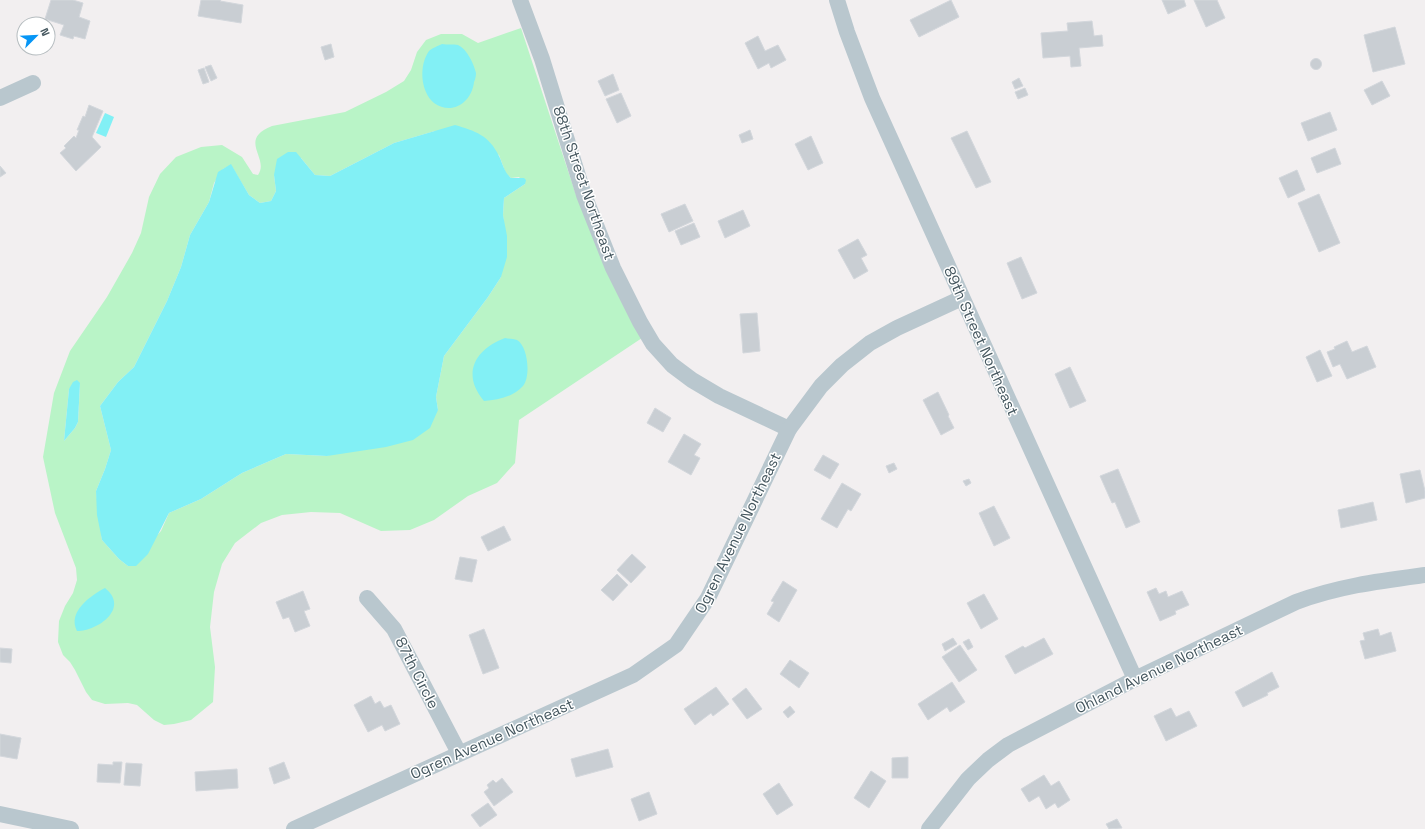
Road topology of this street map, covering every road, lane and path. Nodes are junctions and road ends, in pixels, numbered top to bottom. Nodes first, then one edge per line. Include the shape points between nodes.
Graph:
1 (520, 0) edge
2 (837, 0) edge
3 (33, 83) dead end
4 (0, 98) edge
5 (962, 298) junction
6 (789, 429) junction
7 (1425, 575) edge
8 (367, 598) dead end
9 (1135, 679) junction
10 (458, 754) junction
11 (0, 814) edge
12 (71, 829) edge
13 (294, 829) edge
14 (929, 829) edge

1 - 6 street, 88th Street Northeast via 542,59 584,195 613,268 653,344 672,365 692,380 719,396
2 - 5 street, 89th Street Northeast via 872,98
3 - 4 street
5 - 6 street, Ogren Avenue Northeast via 870,342 821,386
5 - 9 street, 89th Street Northeast
6 - 10 street, Ogren Avenue Northeast via 708,598 676,645 633,675
7 - 9 street, Ohland Avenue Northeast via 1355,585 1321,593 1296,602
8 - 10 street, 87th Circle via 394,629
9 - 14 street, Ohland Avenue Northeast via 1003,749 968,779
10 - 13 street, Ogren Avenue Northeast
11 - 12 street

